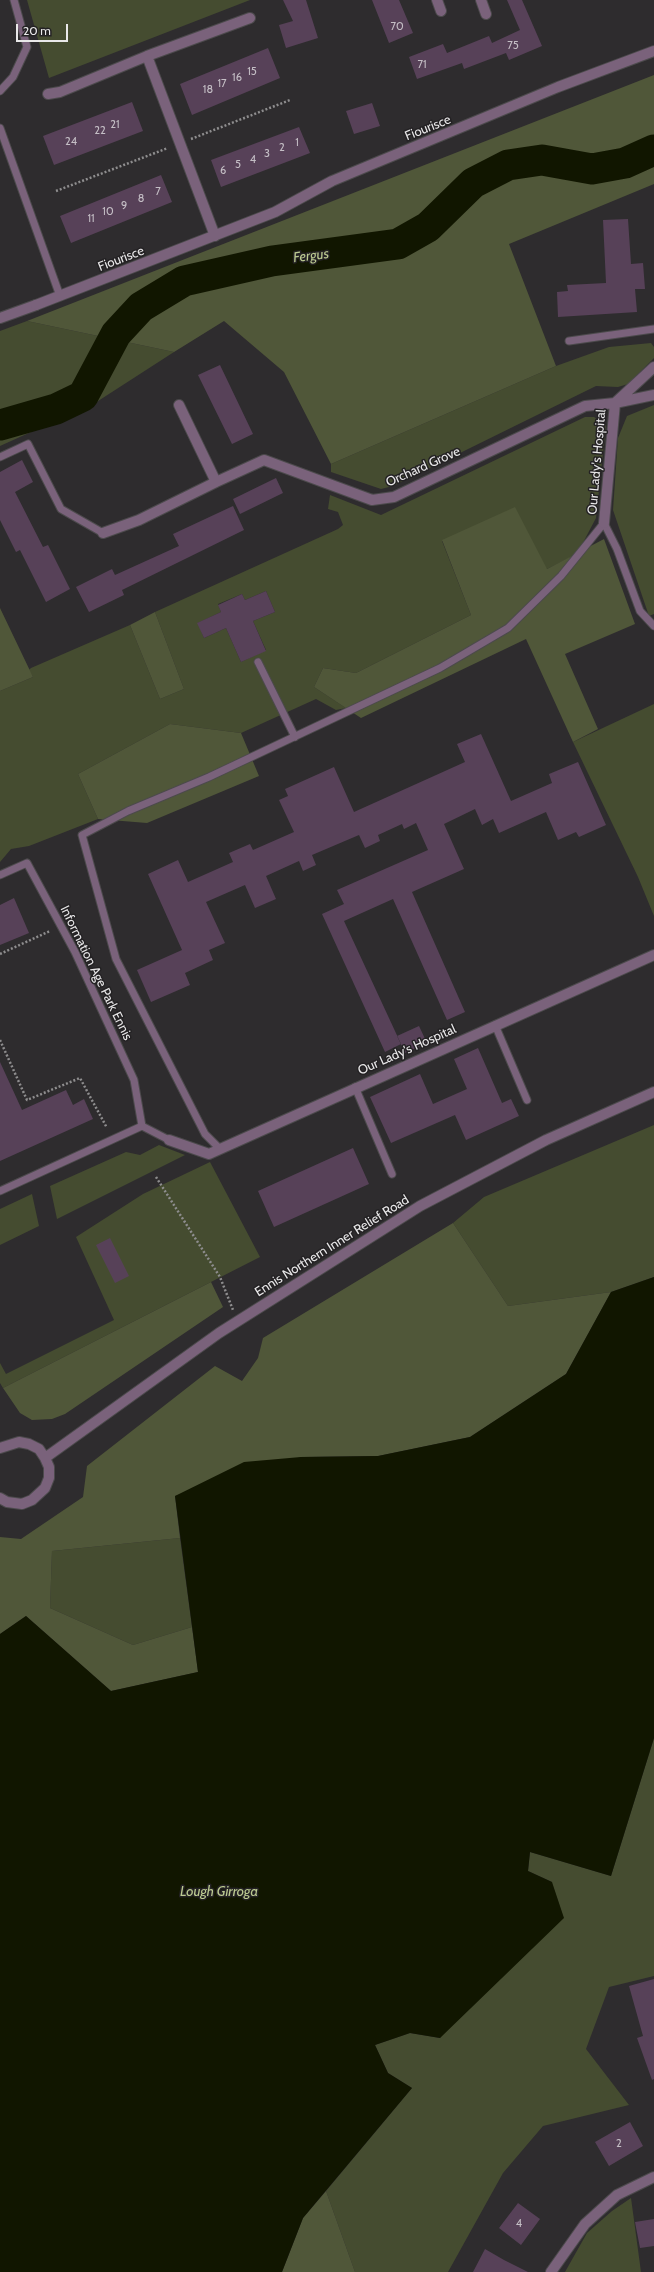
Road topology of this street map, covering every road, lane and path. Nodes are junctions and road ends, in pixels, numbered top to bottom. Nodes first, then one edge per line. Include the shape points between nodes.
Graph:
1 (14, 0) edge
2 (437, 0) edge
3 (481, 0) edge
4 (441, 11) dead end
5 (486, 14) dead end
6 (250, 18) dead end
7 (654, 51) edge
8 (147, 56) junction
9 (0, 91) edge
10 (48, 94) dead end
11 (0, 128) edge
12 (215, 236) junction
13 (60, 296) junction
14 (0, 318) edge
15 (654, 329) edge
16 (569, 341) dead end
17 (654, 367) edge
18 (654, 395) edge
19 (615, 404) junction
20 (179, 405) dead end
21 (0, 457) edge
22 (216, 482) junction
23 (604, 523) junction
24 (103, 533) joint
25 (654, 626) edge
26 (258, 662) dead end
27 (295, 737) junction
28 (0, 875) edge
29 (61, 926) junction
30 (0, 954) edge
31 (654, 955) edge
32 (495, 1025) junction
33 (0, 1040) edge
34 (355, 1087) junction
35 (654, 1092) edge
36 (527, 1100) dead end
37 (112, 1126) dead end
38 (142, 1126) junction
39 (170, 1140) joint
40 (220, 1149) junction
41 (392, 1174) dead end
42 (156, 1177) dead end
43 (0, 1191) edge
44 (236, 1322) junction
45 (1, 1445) edge
46 (45, 1458) junction
47 (0, 1498) edge
48 (654, 2177) edge
49 (551, 2272) edge

1 - 9 lane via 26,46 13,77
2 - 4 street
3 - 5 street
6 - 8 street
7 - 12 street, Fiourisce via 558,87 332,181 275,212
8 - 10 street via 60,92
8 - 12 street
11 - 13 lane
12 - 13 street, Fiourisce
13 - 14 street, Fiourisce
15 - 16 lane
17 - 19 street
18 - 19 street, Orchard Grove
19 - 22 street, Orchard Grove via 585,406 394,497 372,500 264,460
19 - 23 street, Our Lady's Hospital
20 - 22 street
21 - 24 lane, Orchard Grove via 28,444 61,509
22 - 24 street, Orchard Grove via 139,520
23 - 25 lane via 617,549 640,611
23 - 27 lane via 561,576 508,628 440,668
26 - 27 lane
27 - 40 lane via 210,777 128,811 82,835 116,959 205,1134
28 - 29 lane, Information Age Park Ennis via 27,863
29 - 30 path
29 - 38 lane, Information Age Park Ennis via 134,1080
31 - 32 street, Our Lady's Hospital
32 - 34 street, Our Lady's Hospital
32 - 36 lane
33 - 37 path via 27,1100 80,1078 106,1129
34 - 40 street, Our Lady's Hospital
34 - 41 lane
35 - 44 street, Ennis Northern Inner Relief Road via 546,1140 420,1206
38 - 39 lane
38 - 43 lane
39 - 40 street, Our Lady's Hospital via 209,1154
42 - 44 path via 220,1277
44 - 46 street, Ennis Northern Inner Relief Road
45 - 46 street via 13,1442 29,1444 39,1449
46 - 47 street via 49,1467 49,1478 38,1496 22,1504 7,1502
48 - 49 street via 617,2195 585,2224

